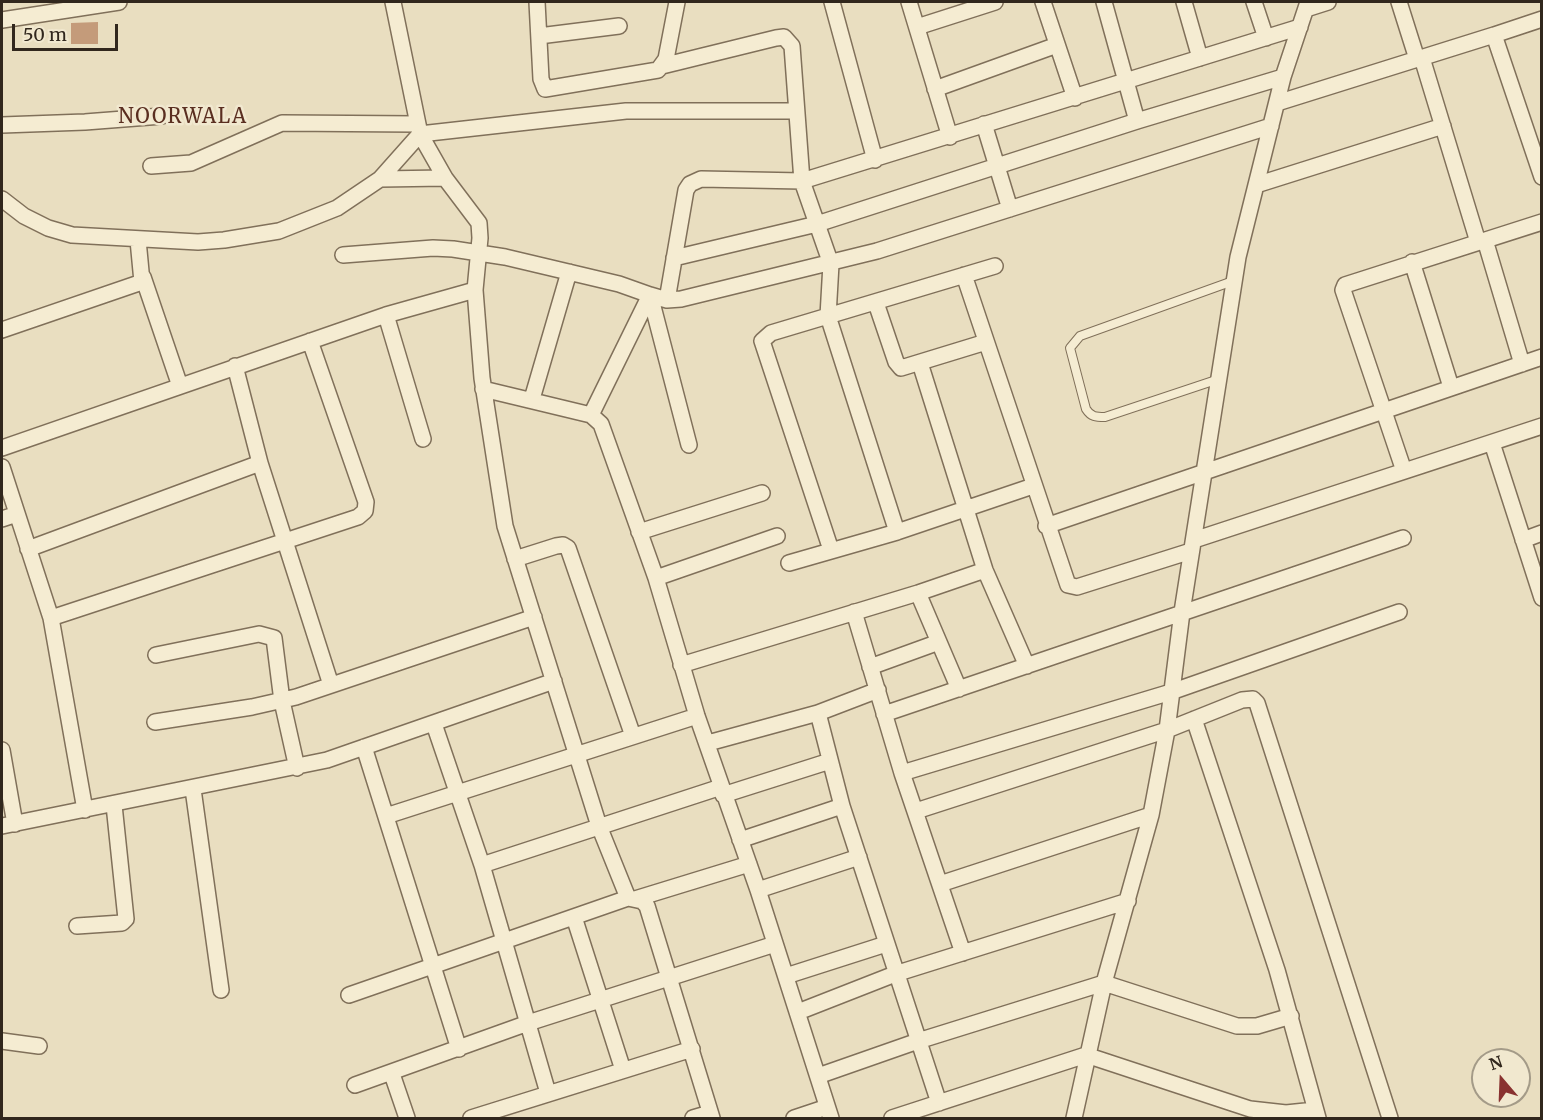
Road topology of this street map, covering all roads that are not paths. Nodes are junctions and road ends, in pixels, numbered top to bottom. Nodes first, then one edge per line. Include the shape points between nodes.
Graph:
1 (119, 2) edge
2 (393, 2) edge
3 (537, 2) edge
4 (679, 2) edge
5 (832, 2) edge
6 (909, 2) edge
7 (995, 2) edge
8 (1043, 2) edge
9 (1104, 2) edge
10 (1184, 2) edge
11 (1254, 2) edge
12 (1328, 2) edge
13 (1399, 2) edge
14 (976, 4) edge
15 (1307, 5) edge
16 (1542, 19) edge
17 (2, 20) edge
18 (619, 26) dead end
19 (917, 27) junction
20 (1300, 27) junction
21 (1494, 34) junction
22 (539, 36) junction
23 (1266, 38) junction
24 (1057, 45) junction
25 (1200, 58) junction
26 (1419, 58) junction
27 (662, 66) junction
28 (1283, 77) junction
29 (1125, 81) junction
30 (935, 88) junction
31 (1075, 98) junction
32 (1277, 103) junction
33 (796, 111) junction
34 (162, 116) dead end
35 (1137, 121) junction
36 (984, 124) junction
37 (2, 125) edge
38 (1271, 126) junction
39 (1443, 126) junction
40 (418, 130) junction
41 (950, 137) junction
42 (875, 160) junction
43 (151, 166) dead end
44 (996, 166) junction
45 (1542, 177) edge
46 (445, 178) junction
47 (380, 179) junction
48 (802, 181) junction
49 (1256, 185) junction
50 (2, 199) edge
51 (1010, 209) junction
52 (1542, 222) edge
53 (818, 224) junction
54 (138, 240) junction
55 (1482, 241) junction
56 (477, 252) junction
57 (343, 255) dead end
58 (674, 258) junction
59 (1412, 262) junction
60 (831, 264) junction
61 (995, 266) dead end
62 (569, 272) junction
63 (964, 275) junction
64 (143, 277) junction
65 (1233, 281) junction
66 (475, 290) junction
67 (650, 295) junction
68 (667, 300) junction
69 (876, 303) junction
70 (386, 315) junction
71 (828, 316) junction
72 (2, 330) edge
73 (310, 341) junction
74 (986, 342) junction
75 (1542, 357) edge
76 (920, 363) junction
77 (1522, 363) junction
78 (235, 366) junction
79 (1219, 379) junction
80 (180, 386) junction
81 (1451, 387) junction
82 (483, 389) junction
83 (532, 399) junction
84 (1383, 409) junction
85 (591, 415) junction
86 (1542, 426) edge
87 (423, 439) dead end
88 (1491, 442) junction
89 (689, 446) dead end
90 (2, 448) edge
91 (260, 463) junction
92 (2, 467) edge
93 (1206, 471) junction
94 (1404, 471) junction
95 (1033, 486) junction
96 (762, 493) dead end
97 (966, 508) junction
98 (17, 514) junction
99 (2, 519) edge
100 (1046, 526) junction
101 (639, 532) junction
102 (897, 532) junction
103 (1542, 533) edge
104 (777, 536) dead end
105 (1403, 538) dead end
106 (1523, 540) junction
107 (284, 541) junction
108 (1192, 545) junction
109 (28, 549) junction
110 (831, 550) junction
111 (515, 559) junction
112 (789, 563) dead end
113 (985, 570) junction
114 (656, 578) junction
115 (1539, 582) edge
116 (918, 593) junction
117 (1542, 598) edge
118 (854, 612) junction
119 (1182, 612) junction
120 (1399, 612) dead end
121 (534, 617) junction
122 (51, 618) junction
123 (939, 642) junction
124 (156, 655) dead end
125 (681, 665) junction
126 (1027, 666) junction
127 (870, 667) junction
128 (554, 681) junction
129 (331, 685) junction
130 (959, 689) junction
131 (878, 690) junction
132 (1171, 692) junction
133 (282, 701) junction
134 (818, 713) junction
135 (884, 714) junction
136 (697, 716) junction
137 (1194, 719) junction
138 (155, 722) dead end
139 (434, 724) junction
140 (1167, 730) junction
141 (633, 736) junction
142 (708, 743) junction
143 (364, 747) junction
144 (2, 750) edge
145 (578, 754) junction
146 (830, 761) junction
147 (297, 768) junction
148 (902, 773) junction
149 (193, 789) junction
150 (722, 791) junction
151 (458, 792) junction
152 (114, 805) junction
153 (842, 806) junction
154 (85, 810) junction
155 (916, 811) junction
156 (1151, 815) junction
157 (386, 816) junction
158 (8, 825) edge
159 (599, 826) junction
160 (740, 840) junction
161 (859, 857) junction
162 (749, 864) junction
163 (482, 865) junction
164 (940, 884) junction
165 (758, 890) junction
166 (631, 898) junction
167 (1128, 901) junction
168 (574, 917) junction
169 (76, 926) dead end
170 (502, 941) junction
171 (776, 944) junction
172 (885, 944) junction
173 (963, 953) junction
174 (433, 964) junction
175 (895, 974) junction
176 (786, 976) junction
177 (671, 979) junction
178 (1104, 983) junction
179 (221, 990) dead end
180 (350, 994) dead end
181 (600, 1002) junction
182 (798, 1012) junction
183 (1291, 1016) junction
184 (528, 1023) junction
185 (2, 1041) edge
186 (918, 1041) junction
187 (39, 1046) dead end
188 (459, 1049) junction
189 (692, 1049) junction
190 (1086, 1055) junction
191 (623, 1070) junction
192 (392, 1074) junction
193 (818, 1076) junction
194 (355, 1085) dead end
195 (548, 1093) junction
196 (939, 1102) junction
197 (829, 1113) edge
198 (1317, 1114) edge
199 (711, 1116) edge
200 (407, 1119) edge
201 (471, 1119) edge
202 (693, 1119) edge
203 (794, 1119) edge
204 (892, 1119) edge
205 (1074, 1119) edge
206 (1390, 1119) edge

1 - 17 street
2 - 40 street
3 - 22 street
4 - 27 street
5 - 42 street
6 - 19 street
7 - 14 street
8 - 24 street
9 - 29 street
10 - 25 street
11 - 23 street
12 - 15 street
13 - 26 street
14 - 19 street
15 - 20 street
16 - 21 street
18 - 22 street
19 - 30 street
20 - 23 street
20 - 28 street
21 - 26 street
21 - 45 street
22 - 27 street via 545,89 652,72
23 - 25 street
24 - 30 street
24 - 31 street
25 - 29 street
26 - 32 street
26 - 39 street
27 - 33 street via 784,37 792,46
28 - 32 street
28 - 35 street
29 - 31 street
29 - 35 street
30 - 41 street
31 - 36 street
32 - 38 street
33 - 40 street via 616,112
33 - 48 street
34 - 37 street
35 - 44 street
36 - 41 street
36 - 44 street
38 - 49 street
38 - 51 street
39 - 49 street
39 - 55 street
40 - 43 street via 282,123 191,164
40 - 46 street
40 - 47 street
41 - 42 street
42 - 48 street
44 - 51 street
44 - 53 street
46 - 47 street
46 - 56 street via 479,223
47 - 54 street via 337,208 279,231 215,241
48 - 53 street
48 - 58 street via 700,179 690,184
49 - 65 street
50 - 54 street via 48,228 72,235
51 - 60 street
52 - 55 street
53 - 58 street
53 - 60 street
54 - 64 street
55 - 59 street
55 - 77 street
56 - 57 street via 432,248
56 - 62 street
56 - 66 street
58 - 68 street
59 - 81 street
59 - 84 street via 1352,281 1343,290
60 - 68 street
60 - 71 street
61 - 63 street
62 - 67 street
62 - 83 street
63 - 69 street
63 - 74 street
64 - 72 street via 137,285
64 - 80 street
65 - 79 street
65 - 79 lane via 1080,336 1070,348 1086,409 1095,417
66 - 70 street
66 - 82 street
67 - 68 street
67 - 85 street
67 - 89 street
69 - 71 street
69 - 76 street via 898,366 907,368
70 - 73 street
70 - 87 street
71 - 102 street
71 - 110 street via 771,333 762,345
73 - 78 street
73 - 107 street via 366,502 365,511 358,517
74 - 76 street
74 - 95 street
75 - 77 street
76 - 97 street
77 - 81 street
78 - 80 street
78 - 91 street
79 - 93 street
80 - 90 street
81 - 84 street
82 - 83 street
82 - 111 street via 505,526
83 - 85 street
84 - 93 street
84 - 94 street
85 - 101 street via 600,424
86 - 88 street
88 - 94 street
88 - 106 street
91 - 107 street
91 - 109 street
92 - 98 street
93 - 100 street
93 - 108 street
94 - 108 street
95 - 97 street
95 - 100 street
96 - 101 street
97 - 102 street
97 - 113 street
98 - 99 street
98 - 109 street
100 - 108 street via 1065,581 1072,588
101 - 114 street
102 - 110 street
103 - 106 street
104 - 114 street
105 - 119 street
106 - 115 street
107 - 122 street
107 - 129 street
108 - 119 street
109 - 122 street
110 - 112 street
111 - 121 street
111 - 141 street via 556,546 568,548
113 - 116 street
113 - 126 street
114 - 125 street
115 - 117 street
116 - 118 street
116 - 123 street
118 - 125 street
118 - 127 street
119 - 126 street
119 - 132 street
120 - 132 street
121 - 128 street
121 - 129 street
122 - 154 street
123 - 127 street
123 - 130 street
124 - 133 street via 268,635 277,647
125 - 136 street
126 - 130 street
127 - 131 street
128 - 139 street
128 - 145 street
129 - 133 street
130 - 135 street
131 - 134 street
131 - 135 street
132 - 140 street
132 - 148 street
133 - 138 street
133 - 147 street
134 - 142 street
134 - 146 street
135 - 148 street
136 - 141 street
136 - 142 street
137 - 140 street
137 - 183 street
137 - 206 street via 1242,700 1253,699 1257,703
139 - 143 street
139 - 151 street
140 - 155 street
140 - 156 street
141 - 145 street
142 - 150 street
143 - 147 street
143 - 157 street
144 - 158 street
145 - 151 street
145 - 159 street
146 - 150 street
146 - 153 street
147 - 149 street
148 - 155 street
149 - 152 street
149 - 179 street
150 - 159 street
150 - 160 street
151 - 157 street
151 - 163 street
152 - 154 street
152 - 169 street via 126,919 111,925
153 - 160 street
153 - 161 street
154 - 158 street
155 - 164 street
156 - 164 street
156 - 167 street
157 - 174 street
159 - 163 street
159 - 166 street
160 - 162 street
161 - 165 street
161 - 172 street
162 - 165 street
162 - 166 street
163 - 170 street
164 - 173 street
165 - 171 street
166 - 168 street
166 - 177 street via 647,906
167 - 173 street
167 - 178 street
168 - 170 street
168 - 181 street
170 - 174 street
170 - 184 street
171 - 176 street
171 - 177 street
172 - 175 street
172 - 176 street
173 - 175 street
174 - 180 street
174 - 188 street
175 - 182 street
175 - 186 street
176 - 182 street
177 - 181 street
177 - 189 street
178 - 183 street via 1247,1028
178 - 186 street
178 - 190 street
181 - 184 street
181 - 191 street
182 - 193 street
183 - 198 street
184 - 188 street
184 - 195 street
185 - 187 street
186 - 193 street
186 - 196 street
188 - 192 street
189 - 191 street
189 - 199 street
190 - 196 street
190 - 198 street via 1250,1109
190 - 205 street
191 - 195 street
192 - 194 street
192 - 200 street
193 - 197 street
195 - 201 street
196 - 204 street
197 - 203 street
199 - 202 street

